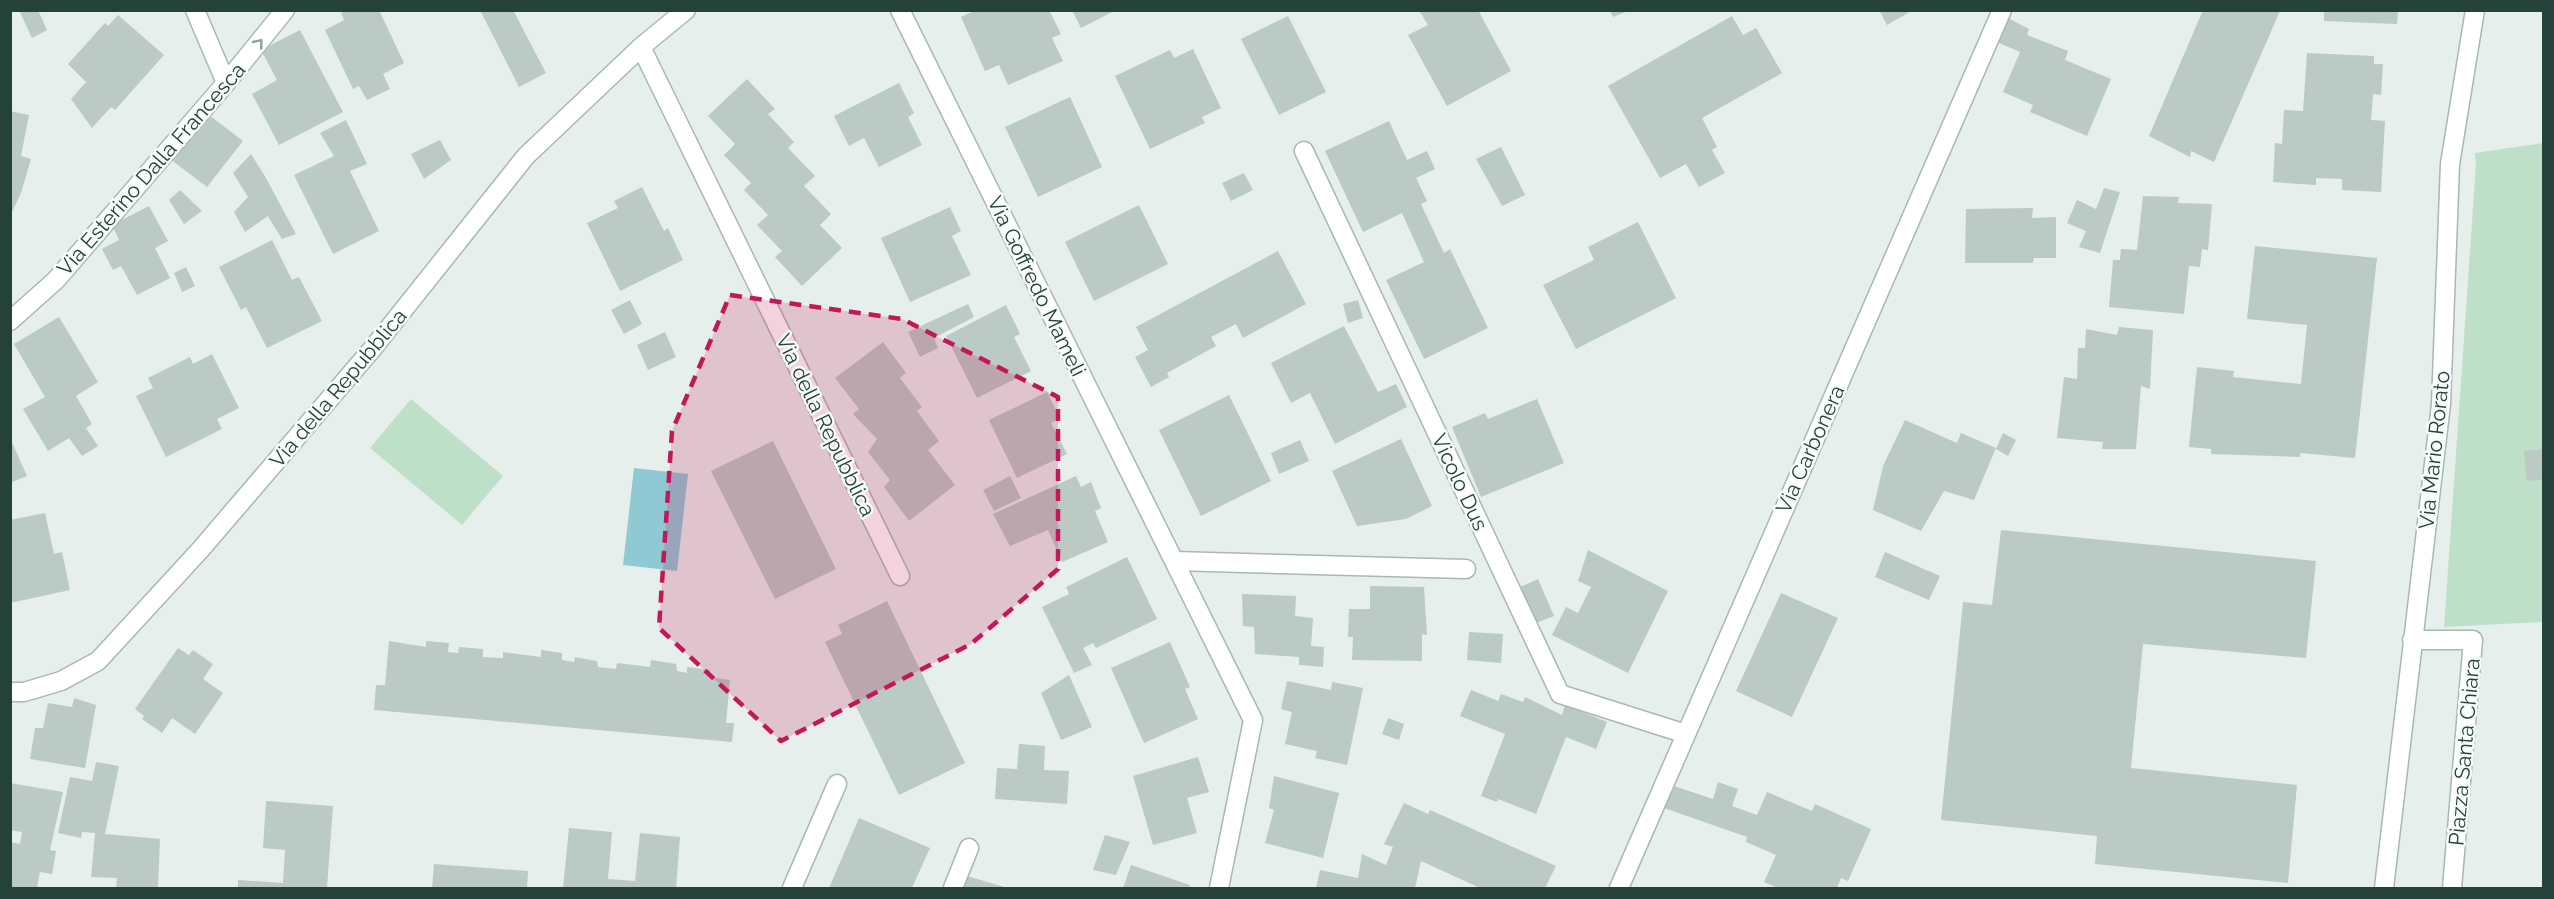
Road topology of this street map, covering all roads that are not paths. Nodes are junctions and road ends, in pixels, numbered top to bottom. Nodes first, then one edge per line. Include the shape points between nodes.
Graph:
1 (195, 10) edge
2 (285, 10) edge
3 (686, 10) edge
4 (900, 10) edge
5 (2002, 10) edge
6 (2475, 10) edge
7 (641, 47) junction
8 (226, 83) junction
9 (1304, 151) dead end
10 (10, 321) edge
11 (1174, 561) junction
12 (1466, 568) dead end
13 (900, 576) dead end
14 (2412, 640) junction
15 (11, 692) edge
16 (1686, 734) junction
17 (837, 784) dead end
18 (969, 848) dead end
19 (792, 888) edge
20 (953, 888) edge
21 (1219, 888) edge
22 (1619, 888) edge
23 (2384, 888) edge
24 (2452, 888) edge

1 - 8 street
8 -> 2 street, Via Esterino Dalla Francesca
3 - 7 street, Via della Repubblica
4 - 11 street, Via Goffredo Mameli
5 - 16 street, Via Carbonera
6 - 14 street, Via Mario Rorato via 2450,164 2441,404
7 - 13 street, Via della Repubblica
7 - 15 street, Via della Repubblica via 526,156 373,348 201,549 98,661 61,681
8 - 10 street, Via Esterino Dalla Francesca via 56,280
9 - 16 street, Vicolo Dus via 1560,694
11 - 12 street
11 - 21 street, Via Goffredo Mameli via 1253,720
14 - 23 street, Via Mario Rorato
14 - 24 street, Piazza Santa Chiara via 2473,640
16 - 22 street, Via Carbonera
17 - 19 street
18 - 20 street

